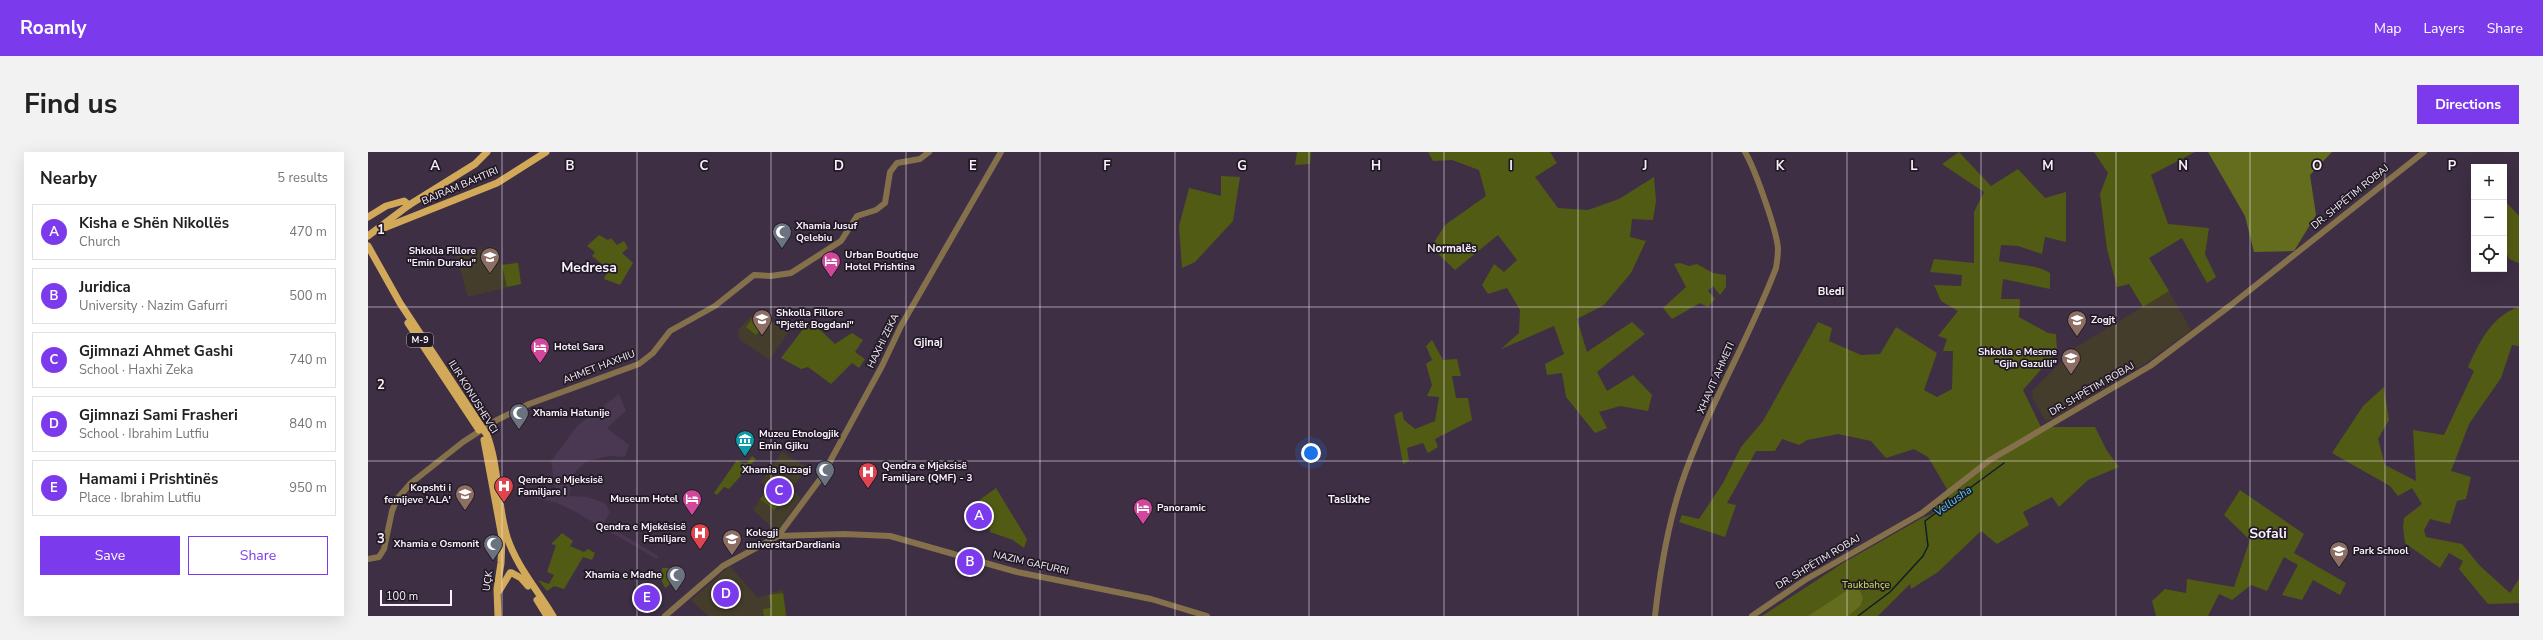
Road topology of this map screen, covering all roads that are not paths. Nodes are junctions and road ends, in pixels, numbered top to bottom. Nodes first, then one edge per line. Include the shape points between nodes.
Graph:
1 (486, 152) edge
2 (546, 152) edge
3 (929, 152) edge
4 (1001, 152) edge
5 (1745, 152) edge
6 (2424, 152) edge
7 (409, 205) junction
8 (368, 217) edge
9 (379, 230) junction
10 (368, 236) edge
11 (368, 246) edge
12 (483, 428) junction
13 (778, 536) junction
14 (368, 559) edge
15 (516, 560) junction
16 (501, 564) junction
17 (511, 573) junction
18 (496, 601) junction
19 (498, 616) edge
20 (547, 616) edge
21 (553, 616) edge
22 (665, 616) edge
23 (1207, 616) edge
24 (1655, 616) edge
25 (1752, 616) edge

1 - 7 main road via 475,164
2 - 9 main road, BAJRAM BAHTIRI via 497,183
3 - 12 street, AHMET HAXHIU via 920,159 899,162 894,166 890,172 886,198 881,207 857,216 841,240 791,273 754,275 715,306 670,331 653,353 639,364 529,404
4 - 13 street, HAXHI ZEKA via 901,326 831,461
5 - 24 street, XHAVIT AHMETI via 1758,181 1776,239 1777,263 1682,484 1661,562
6 - 25 street, DR. SHPËTIM ROBAJ via 2156,362 1990,460 1922,513 1805,580
7 - 8 main road via 404,201 394,202
7 - 9 main road
9 - 10 main road
11 - 12 main road, ILIR KONUSHEVCI / M-9 via 400,303
12 - 14 street, AHMET HAXHIU via 403,490 393,506 384,549 379,557
12 - 15 main road, ILIR KONUSHEVCI / M-9 via 492,450 507,536
12 - 16 main road, ILIR KONUSHEVCI / M-9 via 502,537
13 - 22 street via 723,566
13 - 23 street, NAZIM GAFURRI via 890,536 1021,573 1151,599
15 - 16 main road, UÇK via 507,557
15 - 17 main road via 517,568
15 - 21 main road, M-9
16 - 17 main road via 504,571
16 - 18 main road, UÇK
17 - 18 main road, UÇK via 501,584
17 - 20 main road via 524,580
18 - 19 main road, UÇK

